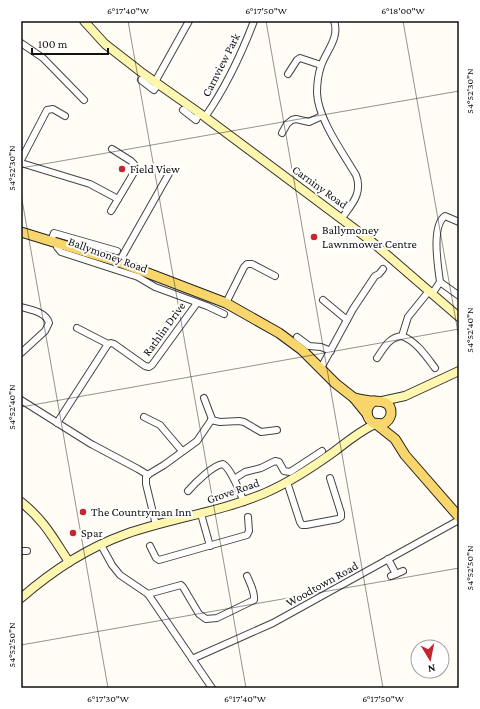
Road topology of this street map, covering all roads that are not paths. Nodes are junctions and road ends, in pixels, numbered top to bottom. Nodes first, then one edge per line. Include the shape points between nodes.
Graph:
1 (84, 21) edge
2 (189, 21) edge
3 (254, 21) edge
4 (334, 21) edge
5 (21, 42) edge
6 (321, 65) junction
7 (288, 74) dead end
8 (141, 80) dead end
9 (156, 83) junction
10 (84, 100) dead end
11 (183, 110) dead end
12 (202, 115) junction
13 (65, 116) dead end
14 (322, 116) junction
15 (282, 133) dead end
16 (112, 148) dead end
17 (21, 160) edge
18 (21, 163) edge
19 (171, 170) dead end
20 (118, 199) junction
21 (111, 211) dead end
22 (342, 218) junction
23 (459, 222) edge
24 (24, 235) edge
25 (54, 242) junction
26 (117, 251) dead end
27 (119, 262) junction
28 (383, 269) dead end
29 (275, 276) dead end
30 (159, 277) junction
31 (440, 282) junction
32 (155, 287) junction
33 (431, 292) junction
34 (458, 296) dead end
35 (323, 300) dead end
36 (197, 302) junction
37 (226, 303) junction
38 (21, 307) edge
39 (224, 314) dead end
40 (459, 317) edge
41 (348, 320) junction
42 (77, 328) dead end
43 (402, 336) junction
44 (297, 337) dead end
45 (108, 344) junction
46 (331, 351) junction
47 (21, 354) edge
48 (378, 358) dead end
49 (322, 368) junction
50 (435, 368) dead end
51 (459, 371) edge
52 (405, 396) junction
53 (204, 398) dead end
54 (354, 398) junction
55 (21, 400) edge
56 (378, 401) junction
57 (391, 414) junction
58 (367, 415) junction
59 (144, 417) dead end
60 (211, 420) junction
61 (57, 423) junction
62 (376, 424) junction
63 (277, 430) dead end
64 (360, 431) junction
65 (395, 440) junction
66 (182, 451) junction
67 (322, 451) dead end
68 (148, 475) junction
69 (330, 478) dead end
70 (234, 479) junction
71 (287, 482) junction
72 (188, 491) dead end
73 (21, 502) edge
74 (244, 502) junction
75 (201, 514) junction
76 (248, 517) dead end
77 (459, 517) edge
78 (459, 520) edge
79 (156, 525) junction
80 (101, 545) junction
81 (150, 546) dead end
82 (210, 546) junction
83 (388, 559) junction
84 (69, 562) junction
85 (403, 571) dead end
86 (247, 576) dead end
87 (148, 594) junction
88 (21, 598) edge
89 (192, 659) junction
90 (212, 688) edge

1 - 9 street, Carniny Road via 105,44
2 - 9 street
3 - 12 street, Carnview Park via 218,98
4 - 6 street via 336,36
5 - 10 street via 43,58
6 - 7 street via 300,58
6 - 14 street via 317,93
8 - 9 street, Carniny Road via 154,90
9 - 12 street, Carniny Road
11 - 12 street, Carniny Road via 196,120
12 - 22 street, Carniny Road
13 - 17 street via 52,109 47,110
14 - 15 street via 309,122 291,120
14 - 22 street via 356,175 358,183 357,197
16 - 20 street via 131,161 136,169
18 - 20 street via 90,184
19 - 27 street
20 - 21 street
22 - 33 street, Carniny Road
23 - 31 street via 445,216 437,230
24 - 25 main road, Ballymoney Road
25 - 26 street, Ballymoney Road via 54,233
25 - 27 main road, Ballymoney Road
25 - 32 street, Ballymoney Road via 61,252 138,277
27 - 30 main road, Ballymoney Road
28 - 41 street via 375,276
29 - 37 street via 247,264
30 - 32 street, Ballymoney Road
30 - 37 main road, Ballymoney Road
31 - 33 street
31 - 34 street
32 - 36 street, Ballymoney Road
33 - 40 street, Carniny Road
33 - 43 street via 408,317
35 - 41 street
36 - 39 street, Ballymoney Road
36 - 45 street, Rathlin Drive via 151,366 145,366 114,344
37 - 49 main road, Ballymoney Road via 279,333
38 - 47 street via 42,314 49,323 45,332
41 - 46 street
42 - 45 street, Rathlin Drive
43 - 48 street via 391,340
43 - 50 street via 410,340
44 - 46 street via 309,346
45 - 61 street
46 - 49 street
49 - 54 main road, Ballymoney Road via 335,383
51 - 52 street
52 - 56 street
52 - 57 street
53 - 60 street
54 - 56 main road, Ballymoney Road
54 - 58 main road, Ballymoney Road
55 - 61 street
56 - 57 main road via 388,405
56 - 58 main road via 369,406
57 - 62 main road via 386,422
57 - 65 main road
58 - 62 main road via 370,421
58 - 64 street, Grove Road
59 - 66 street via 160,425
60 - 63 street via 239,421 261,432
60 - 66 street via 199,439
61 - 68 street
62 - 64 street, Grove Road
62 - 65 main road
64 - 71 street, Grove Road via 308,470
65 - 77 main road
66 - 68 street
67 - 70 street via 290,472 284,471 275,461
68 - 79 street via 146,484
69 - 71 street via 341,517 306,525 300,522
70 - 72 street via 224,464 219,464
70 - 74 street
71 - 74 street, Grove Road
73 - 84 street via 45,525
74 - 75 street, Grove Road
75 - 79 street, Grove Road
75 - 82 street
76 - 82 street via 247,535
78 - 83 street, Woodtown Road
79 - 80 street, Grove Road
80 - 84 street, Grove Road
80 - 87 street via 120,575
81 - 82 street via 159,560
83 - 85 street via 394,575
83 - 89 street, Woodtown Road via 273,623
84 - 88 street, Grove Road
86 - 87 street via 253,588 254,600 214,619 206,619 200,615 180,585
87 - 89 street
89 - 90 street

